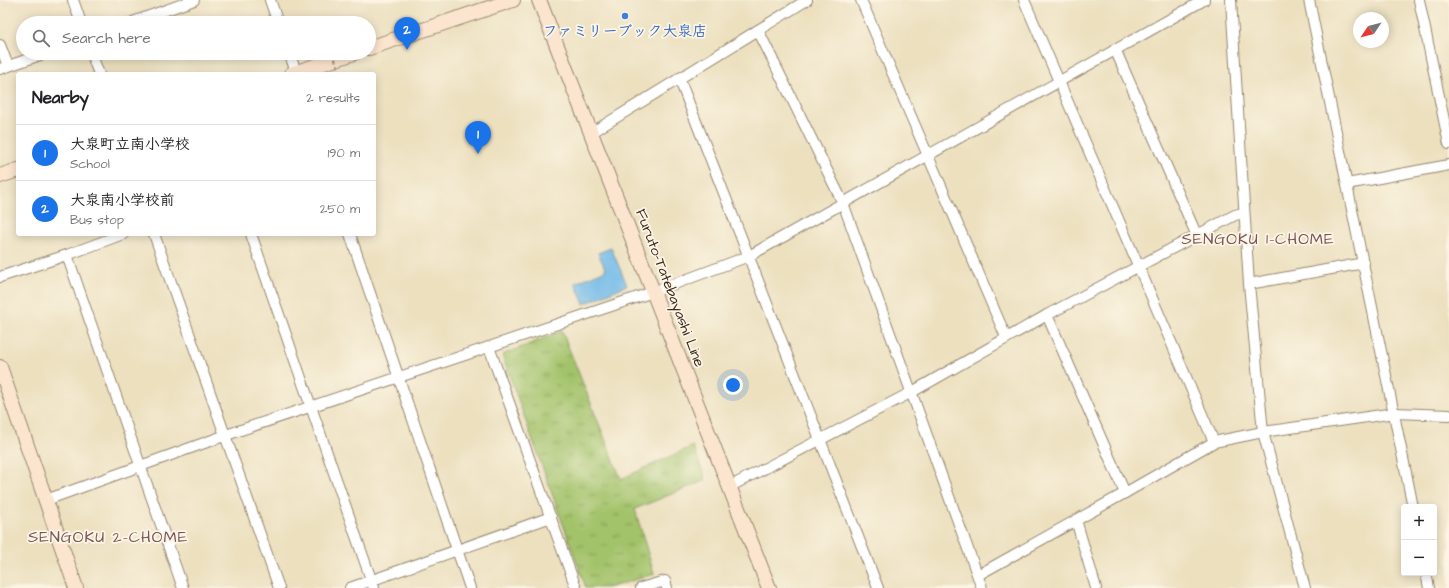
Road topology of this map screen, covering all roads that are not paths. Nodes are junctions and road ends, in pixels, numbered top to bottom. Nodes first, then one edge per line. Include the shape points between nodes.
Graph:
1 (73, 0) edge
2 (194, 0) edge
3 (270, 0) edge
4 (513, 0) edge
5 (539, 0) edge
6 (807, 0) edge
7 (861, 0) edge
8 (1024, 0) edge
9 (1204, 0) edge
10 (1231, 0) edge
11 (1309, 0) edge
12 (1418, 0) edge
13 (170, 4) edge
14 (79, 16) edge
15 (145, 16) edge
16 (276, 16) edge
17 (758, 30) junction
18 (0, 45) edge
19 (376, 46) edge
20 (1115, 49) junction
21 (26, 60) edge
22 (94, 60) edge
23 (291, 60) edge
24 (333, 60) edge
25 (4, 68) edge
26 (98, 72) edge
27 (295, 72) edge
28 (298, 72) edge
29 (679, 78) junction
30 (1058, 81) junction
31 (591, 133) junction
32 (1449, 144) edge
33 (927, 155) junction
34 (1449, 165) edge
35 (16, 171) edge
36 (0, 176) edge
37 (1347, 184) junction
38 (843, 203) junction
39 (1244, 213) junction
40 (118, 236) edge
41 (155, 236) edge
42 (252, 236) edge
43 (351, 236) edge
44 (1197, 236) junction
45 (67, 255) junction
46 (749, 256) junction
47 (1364, 263) junction
48 (1138, 266) junction
49 (0, 277) edge
50 (1249, 284) junction
51 (653, 292) junction
52 (1046, 315) junction
53 (1006, 337) junction
54 (489, 347) junction
55 (0, 367) edge
56 (399, 376) junction
57 (912, 392) junction
58 (310, 407) junction
59 (1395, 413) junction
60 (1449, 415) edge
61 (1263, 432) junction
62 (224, 436) junction
63 (820, 440) junction
64 (1214, 442) junction
65 (140, 467) junction
66 (729, 487) junction
67 (1125, 493) junction
68 (46, 500) junction
69 (1412, 504) edge
70 (551, 517) junction
71 (1076, 520) junction
72 (457, 549) junction
73 (978, 575) junction
74 (1427, 576) edge
75 (373, 584) edge
76 (76, 588) edge
77 (184, 588) edge
78 (279, 588) edge
79 (350, 588) edge
80 (470, 588) edge
81 (576, 588) edge
82 (641, 588) edge
83 (667, 588) edge
84 (769, 588) edge
85 (878, 588) edge
86 (982, 588) edge
87 (1096, 588) edge
88 (1305, 588) edge
89 (1429, 588) edge

1 - 14 street
2 - 13 street
3 - 16 street
4 - 19 main road
5 - 31 main road, Furuto-Tatebayashi Line
6 - 17 street
7 - 33 street
8 - 30 street
9 - 20 street
10 - 39 street
11 - 37 street
12 - 32 street
13 - 15 street
17 - 29 street
17 - 38 street
18 - 25 street
20 - 30 street
20 - 44 street
21 - 25 street
22 - 26 street
23 - 27 street
24 - 28 main road
29 - 31 street
29 - 46 street
30 - 33 street
30 - 48 street
31 - 51 main road, Furuto-Tatebayashi Line
33 - 38 street
33 - 53 street
34 - 37 street
35 - 36 main road
37 - 47 street
38 - 46 street
38 - 57 street
39 - 44 street via 1235,215
39 - 50 street
40 - 45 street
41 - 62 street
42 - 58 street
43 - 56 street
44 - 48 street
45 - 49 street
45 - 65 street
46 - 51 street
46 - 63 street
47 - 50 street
47 - 59 street
48 - 52 street
48 - 64 street
50 - 61 street
51 - 54 street
51 - 66 main road, Furuto-Tatebayashi Line
52 - 53 street
52 - 67 street
53 - 57 street
54 - 56 street
54 - 70 street
55 - 68 main road
56 - 58 street
56 - 72 street
57 - 63 street
57 - 73 street
58 - 62 street
58 - 75 street
59 - 60 street
59 - 61 street
59 - 69 street
61 - 64 street
61 - 88 street
62 - 65 street
62 - 78 street
63 - 66 street
63 - 85 street
64 - 67 street
65 - 68 street
65 - 77 street
66 - 84 main road, Furuto-Tatebayashi Line
67 - 71 street
68 - 76 main road
70 - 72 street
70 - 81 street
71 - 73 street
71 - 87 street
72 - 75 street
72 - 80 street
73 - 86 street
74 - 89 street
75 - 79 street
82 - 83 street via 665,581

